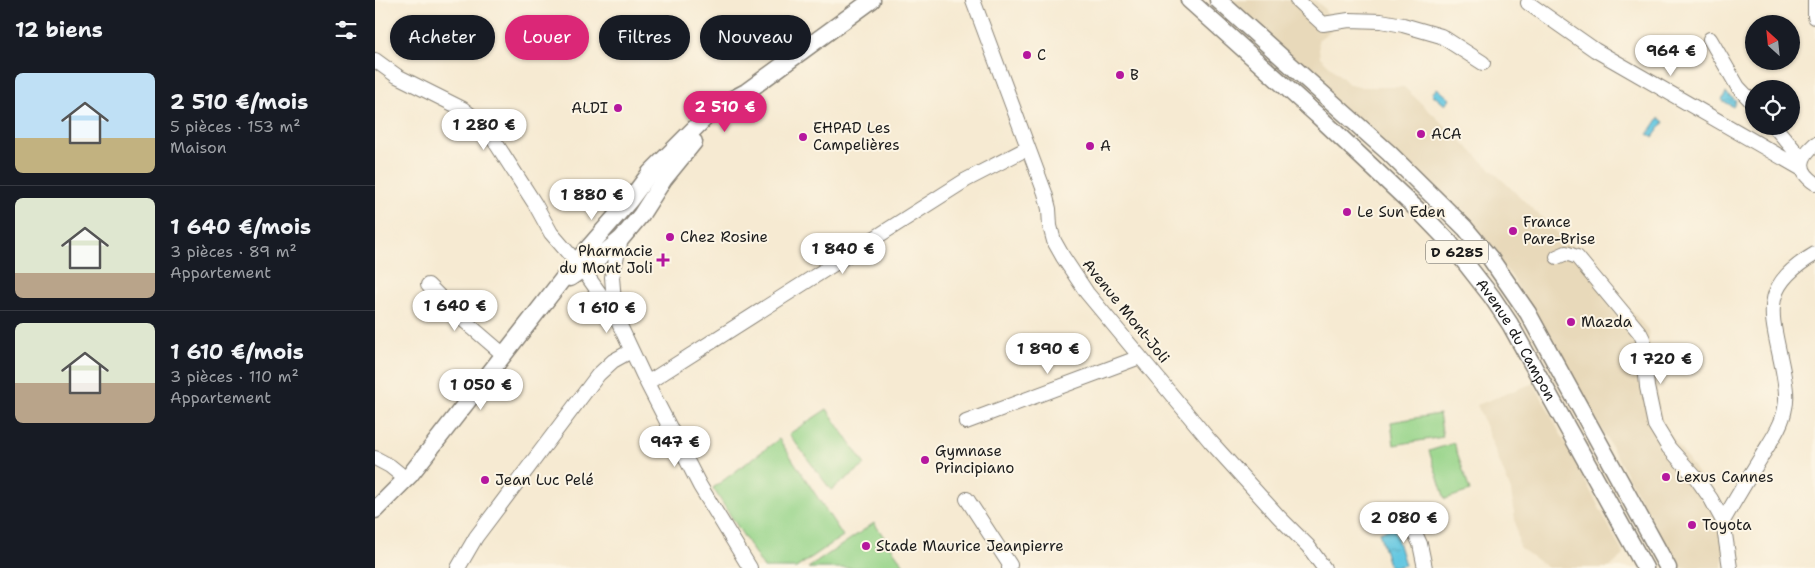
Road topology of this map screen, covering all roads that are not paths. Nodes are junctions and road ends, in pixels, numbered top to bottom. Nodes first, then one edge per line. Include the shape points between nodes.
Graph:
1 (872, 0) edge
2 (973, 0) edge
3 (1189, 0) edge
4 (1218, 0) edge
5 (1297, 0) edge
6 (1815, 0) edge
7 (1529, 3) dead end
8 (1815, 17) edge
9 (1710, 40) dead end
10 (375, 60) edge
11 (1483, 63) dead end
12 (746, 92) junction
13 (1745, 94) edge
14 (1781, 135) edge
15 (1815, 144) edge
16 (1028, 148) junction
17 (1802, 164) junction
18 (1815, 183) edge
19 (621, 239) junction
20 (1815, 254) edge
21 (1557, 257) dead end
22 (579, 266) junction
23 (428, 285) dead end
24 (615, 315) junction
25 (631, 351) junction
26 (504, 355) junction
27 (1140, 357) junction
28 (647, 383) junction
29 (965, 422) dead end
30 (375, 458) edge
31 (405, 479) junction
32 (967, 499) dead end
33 (375, 510) edge
34 (1406, 514) dead end
35 (1723, 521) junction
36 (1322, 565) edge
37 (458, 568) edge
38 (750, 568) edge
39 (1009, 568) edge
40 (1425, 568) edge
41 (1645, 568) edge
42 (1668, 568) edge
43 (1730, 568) edge

1 - 12 main road
2 - 16 street, Avenue Mont-Joli
3 - 41 main road, Avenue du Campon / D 6285 via 1375,168 1455,250 1510,324
4 - 42 main road, Avenue du Campon / D 6285 via 1389,154 1465,228 1490,258 1529,313
5 - 11 street via 1323,24 1349,20 1403,24 1441,36
6 - 8 street
7 - 17 street via 1595,50
9 - 13 street
10 - 22 street via 397,76 451,102 481,123 551,233
12 - 19 main road via 683,154
12 - 22 main road via 707,117 650,173
14 - 17 street
15 - 17 street via 1806,152
16 - 27 street, Avenue Mont-Joli via 1049,203 1050,226 1058,248 1087,293
16 - 28 street via 965,180
17 - 18 street via 1809,179
19 - 22 main road
19 - 24 street via 612,277
20 - 35 street via 1787,272 1772,302 1786,386 1785,408 1775,434
21 - 35 street via 1566,253 1577,257 1640,333 1655,425 1669,448 1706,492
22 - 24 street
22 - 26 main road via 557,286
23 - 26 street
24 - 25 street
25 - 28 street
25 - 37 street via 598,375 476,537
26 - 31 main road
27 - 29 street
27 - 36 street, Avenue Mont-Joli via 1210,441
28 - 38 street via 700,486
30 - 31 street
31 - 33 main road
32 - 39 street
34 - 40 street via 1420,544
35 - 43 street

